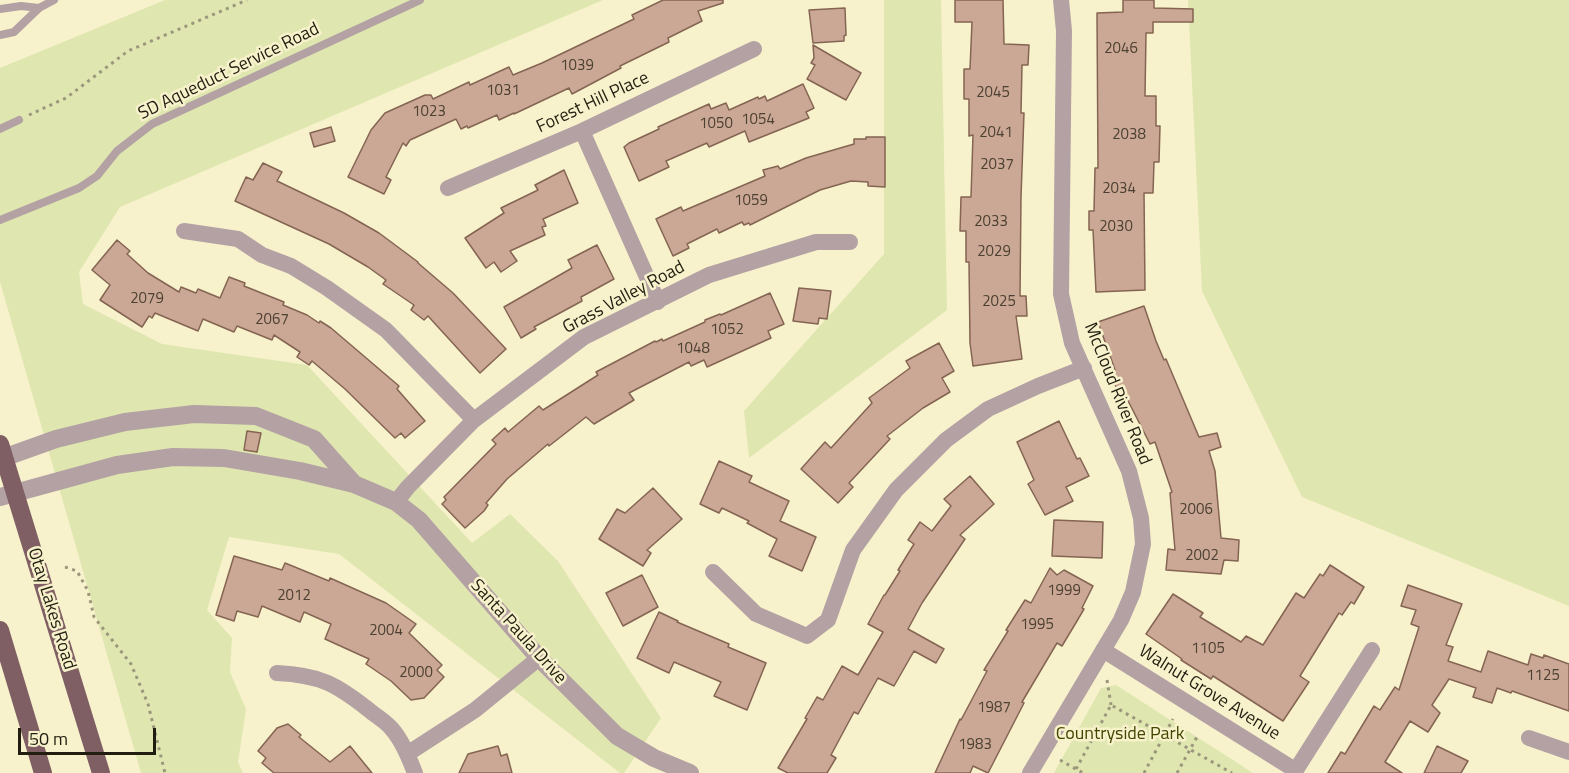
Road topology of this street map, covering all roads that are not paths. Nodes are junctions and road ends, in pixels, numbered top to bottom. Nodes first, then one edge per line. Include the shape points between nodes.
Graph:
1 (54, 0) edge
2 (420, 0) edge
3 (1061, 0) edge
4 (39, 8) junction
5 (0, 9) edge
6 (0, 35) edge
7 (754, 49) dead end
8 (19, 120) road end
9 (0, 129) edge
10 (582, 131) junction
11 (448, 188) dead end
12 (0, 220) edge
13 (184, 231) dead end
14 (850, 242) dead end
15 (658, 302) junction
16 (1084, 368) junction
17 (474, 420) junction
18 (1, 453) edge
19 (354, 484) junction
20 (8, 495) edge
21 (396, 502) junction
22 (713, 572) dead end
23 (0, 630) edge
24 (1103, 650) junction
25 (1372, 650) dead end
26 (538, 658) junction
27 (277, 673) dead end
28 (1529, 738) dead end
29 (1569, 752) edge
30 (407, 754) junction
31 (1294, 771) edge
32 (43, 773) edge
33 (100, 773) edge
34 (415, 773) edge
35 (690, 773) edge
36 (1030, 773) edge

1 - 4 lane
2 - 12 lane, SD Aqueduct Service Road via 152,124 79,188
3 - 16 street, McCloud River Road via 1061,294 1072,343
4 - 5 lane
4 - 6 lane via 14,32
7 - 10 street, Forest Hill Place
8 - 9 lane
10 - 11 street, Forest Hill Place
10 - 15 street
13 - 17 street via 238,239 327,288 386,330
14 - 15 street, Grass Valley Road via 816,242 737,265
15 - 17 street, Grass Valley Road via 584,338
16 - 22 street via 988,409 946,440 896,490 853,550 828,620 807,636 756,614
16 - 24 street, McCloud River Road via 1129,471 1143,544 1133,592
17 - 21 street, Grass Valley Road
18 - 19 street, Santa Paula Drive via 125,422 194,414 256,416 314,439
18 - 20 main road, Otay Lakes Road
19 - 20 street, Santa Paula Drive via 224,458 173,457 117,465
19 - 21 street, Santa Paula Drive
20 - 33 main road, Otay Lakes Road
21 - 26 street, Santa Paula Drive via 419,520
23 - 32 main road
24 - 31 street, Walnut Grove Avenue
24 - 36 street, McCloud River Road
25 - 31 street
26 - 30 street via 475,710
26 - 35 street, Santa Paula Drive via 617,736
27 - 30 street via 303,674 351,696 391,728
28 - 29 street
30 - 34 street

